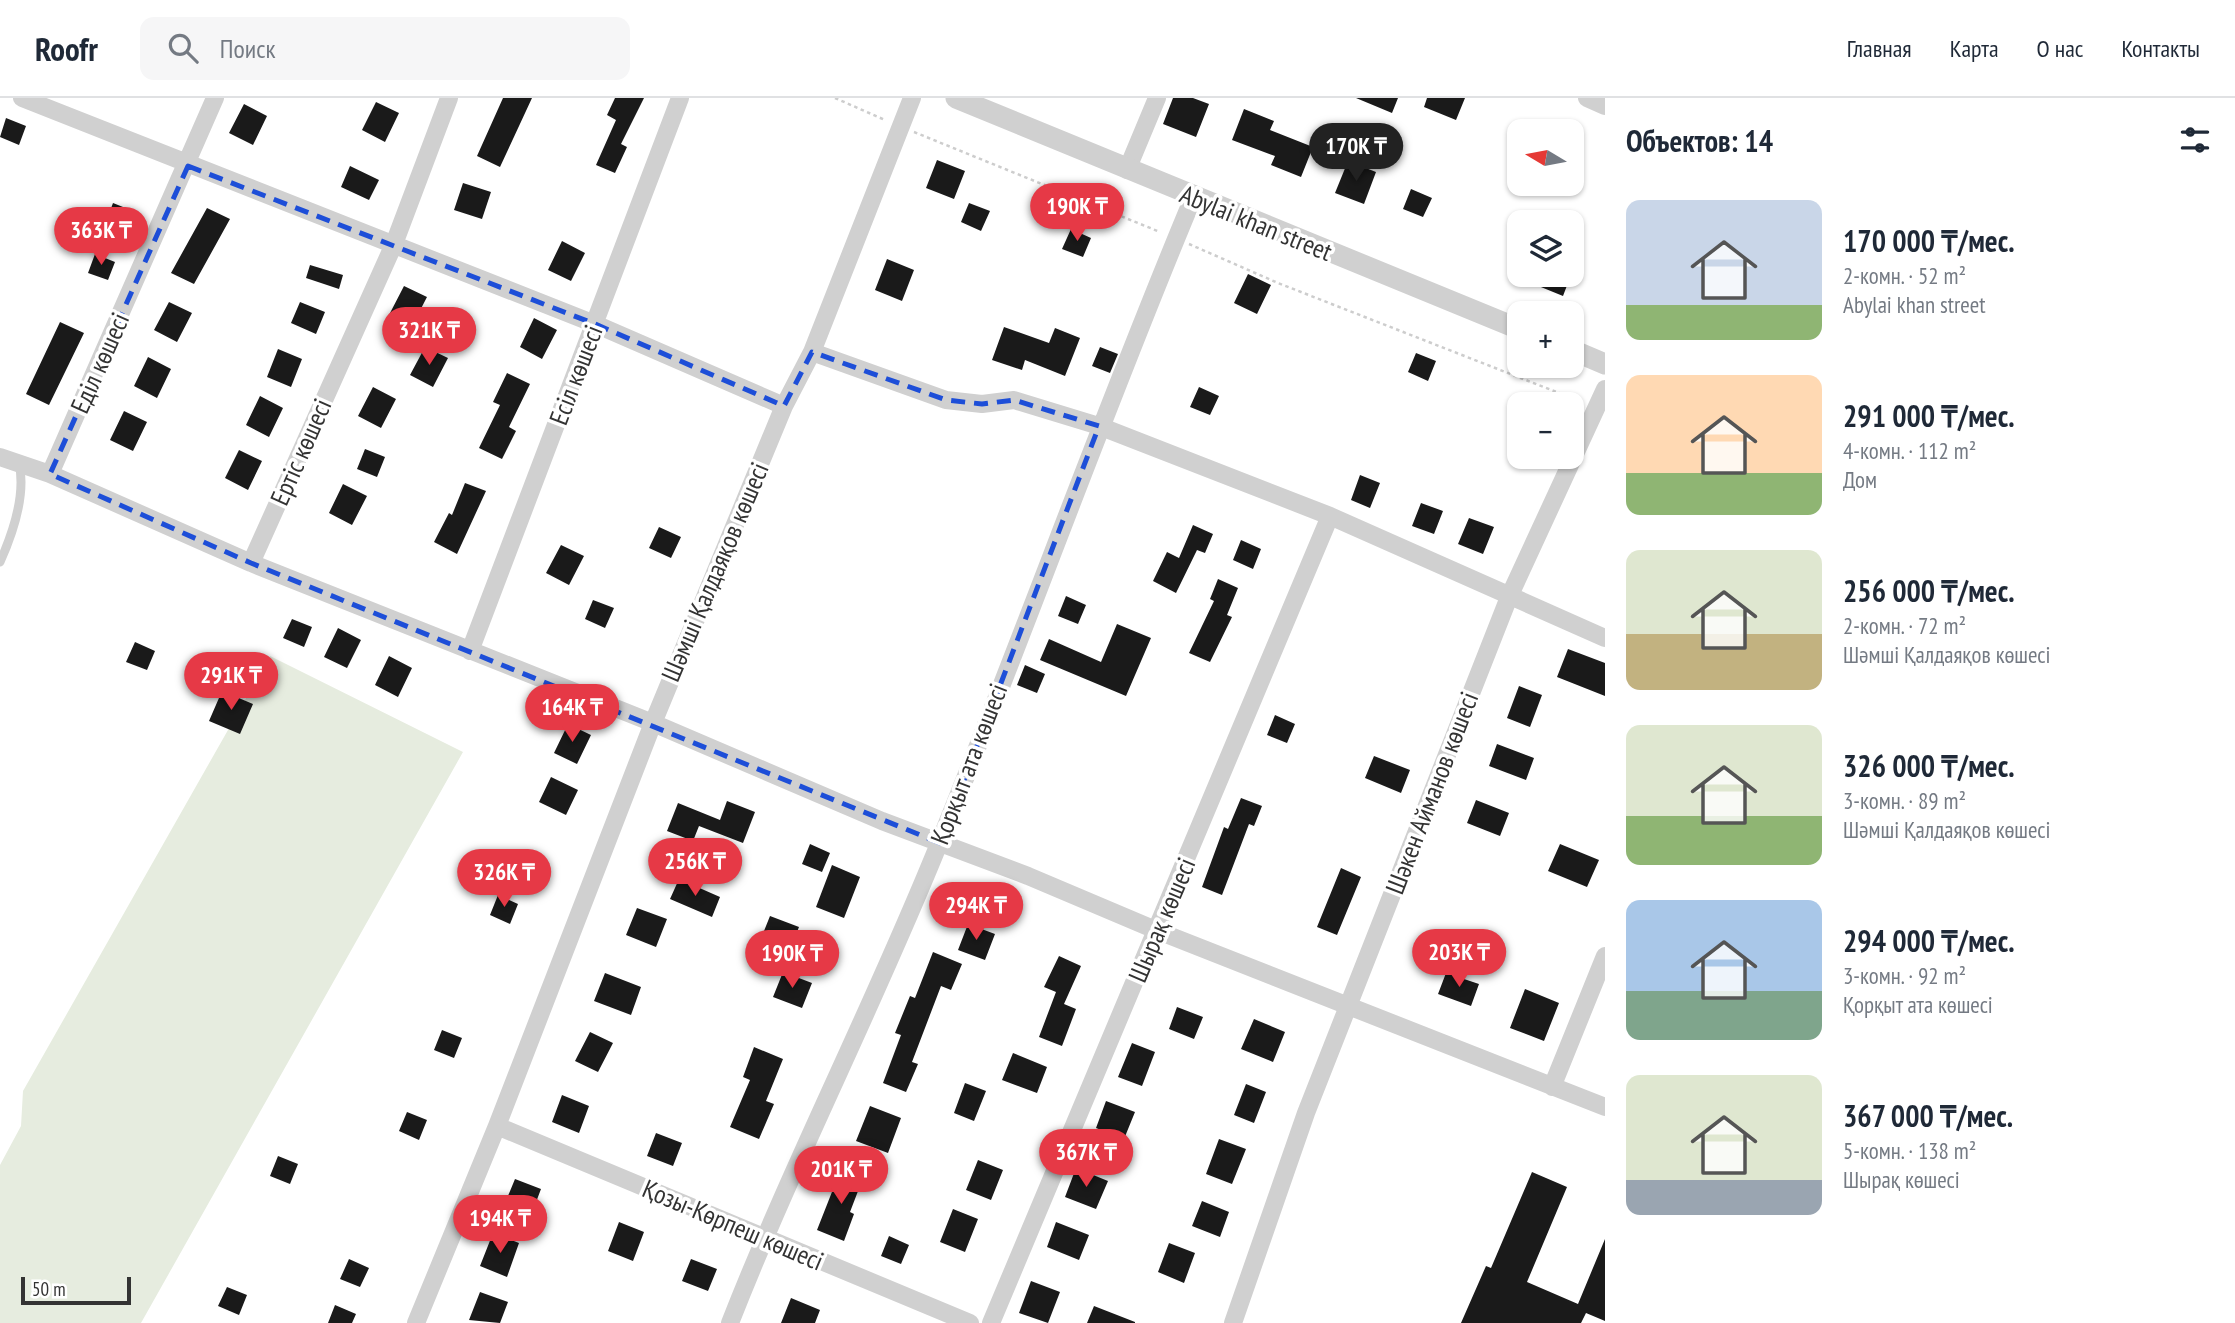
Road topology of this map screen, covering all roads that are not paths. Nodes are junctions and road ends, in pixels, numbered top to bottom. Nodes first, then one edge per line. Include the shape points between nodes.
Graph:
1 (22, 98) edge
2 (215, 98) edge
3 (449, 98) edge
4 (680, 98) edge
5 (912, 98) edge
6 (956, 98) edge
7 (1157, 98) edge
8 (1587, 98) edge
9 (1605, 106) edge
10 (188, 166) junction
11 (1127, 170) junction
12 (1193, 198) junction
13 (394, 244) junction
14 (595, 324) junction
15 (1507, 324) edge
16 (812, 352) junction
17 (1584, 355) edge
18 (1605, 364) edge
19 (1605, 389) edge
20 (784, 406) junction
21 (1099, 426) junction
22 (0, 457) edge
23 (19, 463) junction
24 (50, 474) junction
25 (1330, 516) junction
26 (0, 562) edge
27 (251, 563) junction
28 (1509, 597) junction
29 (1605, 638) edge
30 (470, 651) junction
31 (653, 723) junction
32 (940, 843) junction
33 (1158, 931) junction
34 (1605, 956) edge
35 (1349, 1008) junction
36 (1552, 1087) junction
37 (1605, 1107) edge
38 (497, 1126) junction
39 (764, 1237) junction
40 (416, 1323) edge
41 (730, 1323) edge
42 (970, 1323) edge
43 (991, 1323) edge
44 (1233, 1323) edge

1 - 10 street
2 - 10 street, Еділ көшесі
3 - 13 street, Ертіс көшесі
4 - 14 street, Есіл көшесі
5 - 16 street, Шәмші Қалдаяқов көшесі
6 - 11 street, Abylai khan street
7 - 11 street
8 - 9 street
10 - 13 street
10 - 24 street, Еділ көшесі
11 - 12 street, Abylai khan street
12 - 15 street, Abylai khan street
12 - 21 street, Қорқыт ата көшесі
13 - 14 street
13 - 27 street, Ертіс көшесі
14 - 20 street
14 - 30 street, Есіл көшесі
16 - 20 street, Шәмші Қалдаяқов көшесі
16 - 21 street via 946,400 982,404 1014,400
17 - 18 street
19 - 28 street, Шәкен Айманов көшесі
20 - 31 street, Шәмші Қалдаяқов көшесі
21 - 25 street
21 - 32 street, Қорқыт ата көшесі
22 - 23 street
23 - 24 street
23 - 26 lane via 22,476 11,536
24 - 27 street
25 - 28 street
25 - 33 street, Шырақ көшесі
27 - 30 street
28 - 29 street
28 - 35 street, Шәкен Айманов көшесі
30 - 31 street
31 - 32 street
31 - 38 street, Шәмші Қалдаяқов көшесі
32 - 33 street
32 - 39 street, Қорқыт ата көшесі
33 - 35 street
33 - 43 street, Шырақ көшесі
34 - 36 street
35 - 36 street
35 - 44 street, Шәкен Айманов көшесі via 1306,1113
36 - 37 street
38 - 39 street, Қозы-Көрпеш көшесі
38 - 40 street, Шәмші Қалдаяқов көшесі
39 - 41 street, Қорқыт ата көшесі
39 - 42 street, Қозы-Көрпеш көшесі

